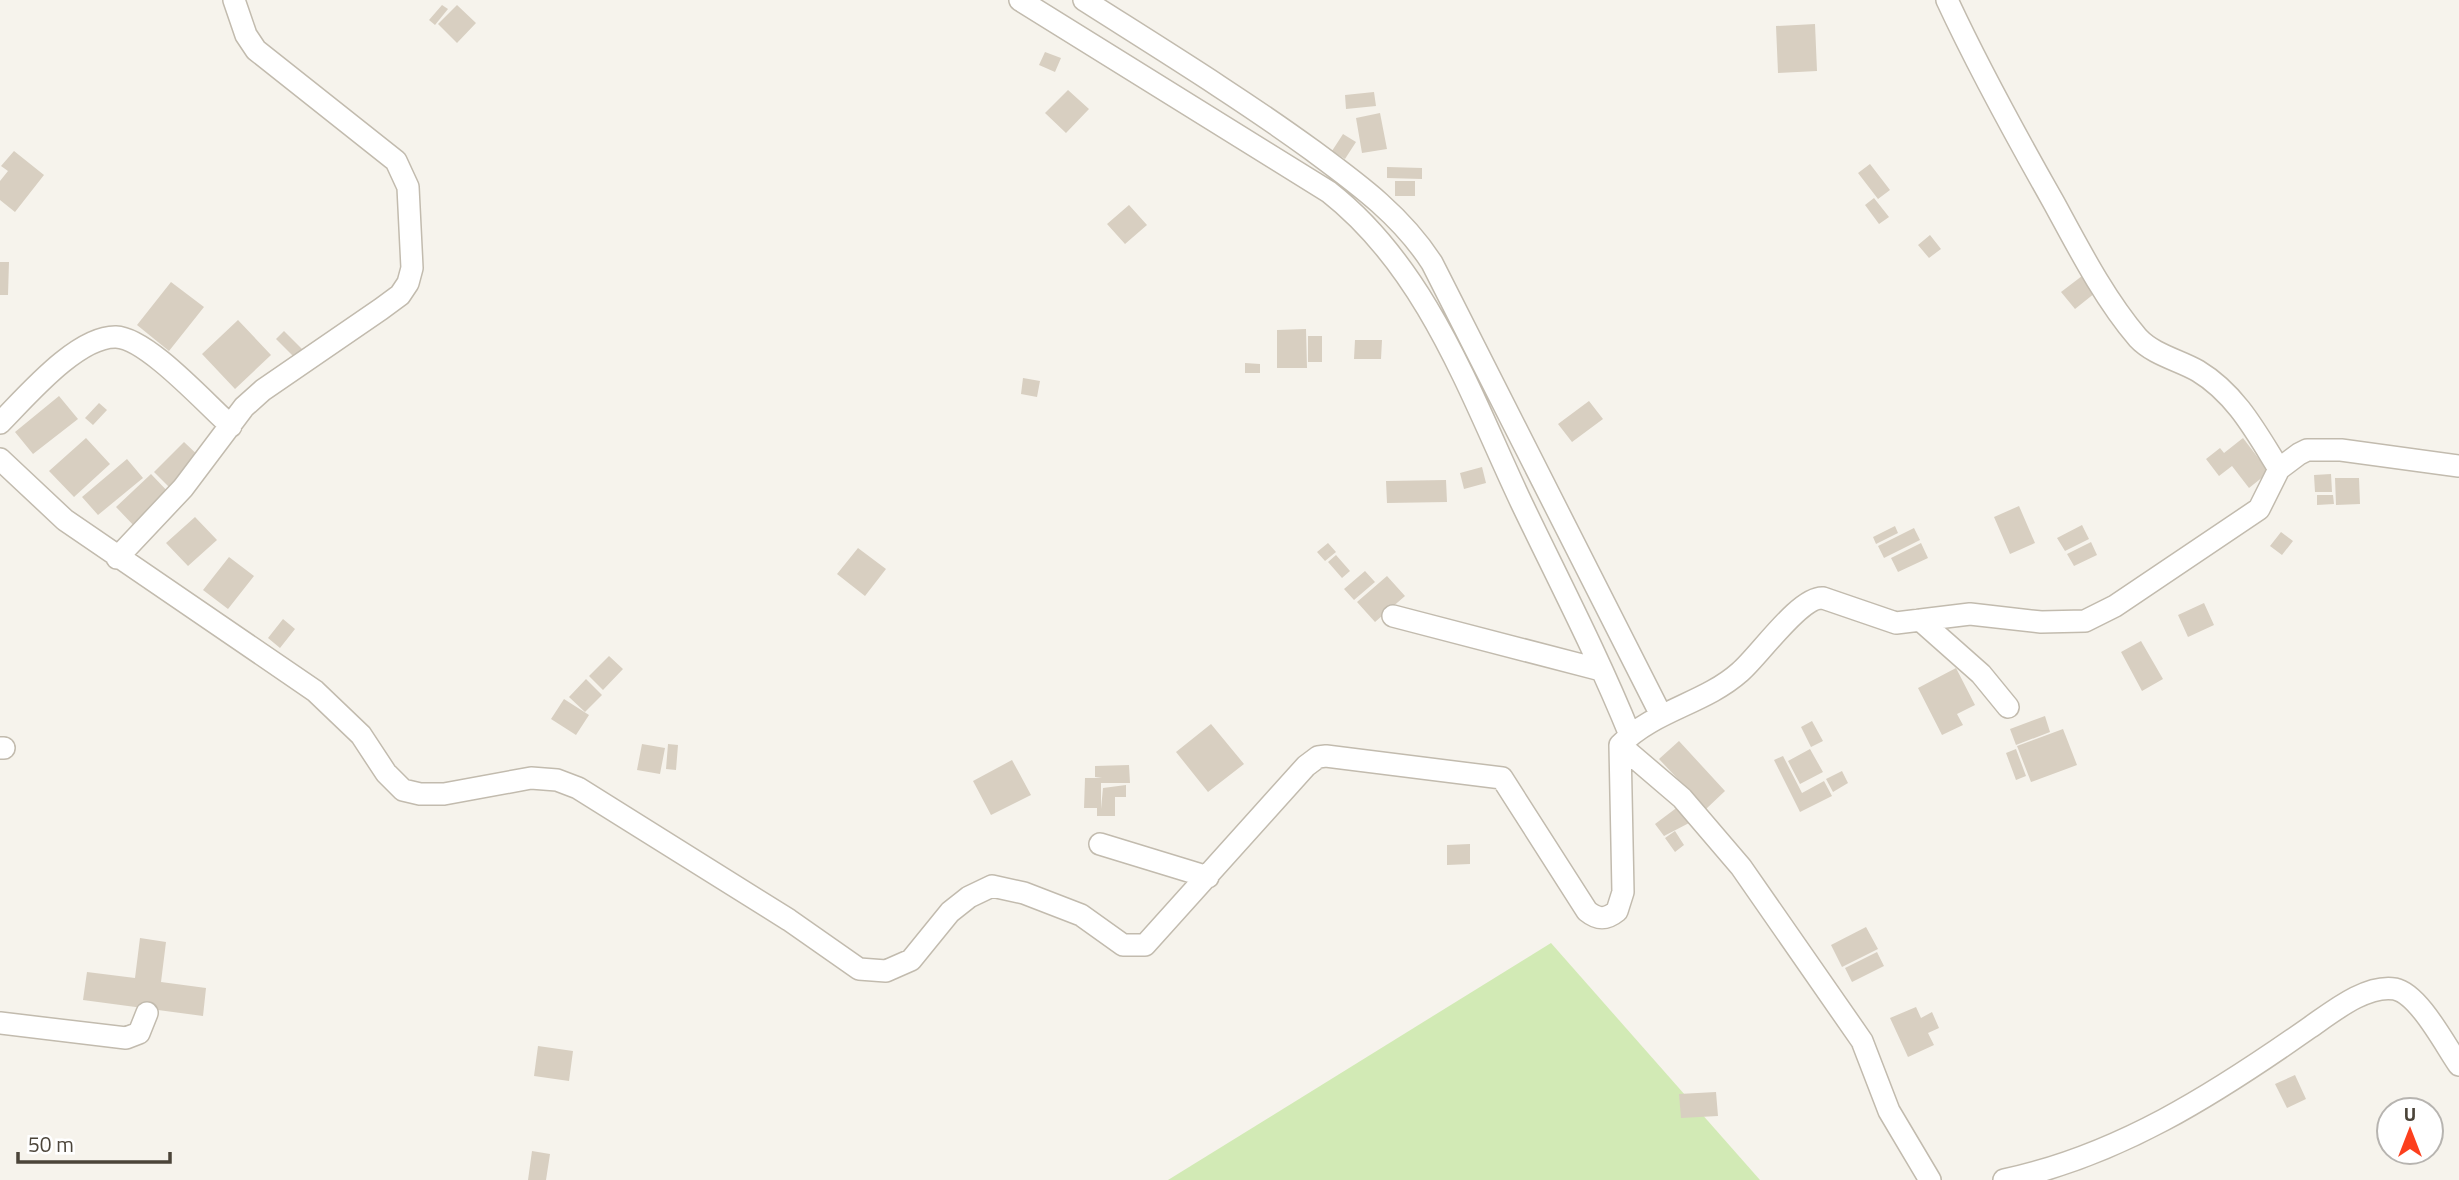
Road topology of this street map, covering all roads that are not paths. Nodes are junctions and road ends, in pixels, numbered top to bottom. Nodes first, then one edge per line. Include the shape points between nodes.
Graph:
1 (234, 0) edge
2 (1020, 0) edge
3 (1084, 0) edge
4 (1947, 0) edge
5 (0, 423) edge
6 (231, 426) junction
7 (0, 459) edge
8 (2459, 466) edge
9 (2278, 469) junction
10 (117, 558) junction
11 (1393, 616) dead end
12 (1920, 620) junction
13 (1601, 670) junction
14 (2008, 707) dead end
15 (1661, 715) junction
16 (1625, 740) junction
17 (1100, 844) dead end
18 (1208, 877) junction
19 (147, 1013) dead end
20 (0, 1023) edge
21 (2459, 1065) edge
22 (1930, 1180) edge
23 (2004, 1180) edge

1 - 6 street via 256,50 403,171 408,187 412,268 400,295 263,390
2 - 13 street via 1329,192 1372,230 1434,319
3 - 15 street via 1270,120 1352,180 1407,228 1432,263
4 - 9 street via 2021,144 2120,315 2156,352 2199,372 2222,389 2246,415
5 - 6 street via 72,355 99,340 117,337 144,348
6 - 10 street via 183,488
7 - 10 street via 65,520
8 - 9 street via 2325,449 2299,454
9 - 12 street via 2259,509 2094,618 2041,622 1970,614
10 - 18 street via 315,691 361,735 403,790 444,794 531,778 578,788 859,969 886,971 911,960 950,912 992,886 1058,905 1081,915 1123,945 1137,947 1152,939
11 - 13 street
12 - 14 street via 1981,674
12 - 15 street via 1889,622 1818,597 1800,608 1755,660 1723,686
13 - 16 street
15 - 16 street
16 - 18 street via 1623,892 1617,911 1604,918 1587,911 1502,778 1337,757 1312,761
16 - 22 street via 1741,867 1862,1041 1883,1099
17 - 18 street
19 - 20 street via 143,1029 127,1038
21 - 23 street via 2412,998 2399,990 2378,990 2318,1022 2241,1076 2167,1118 2071,1163

